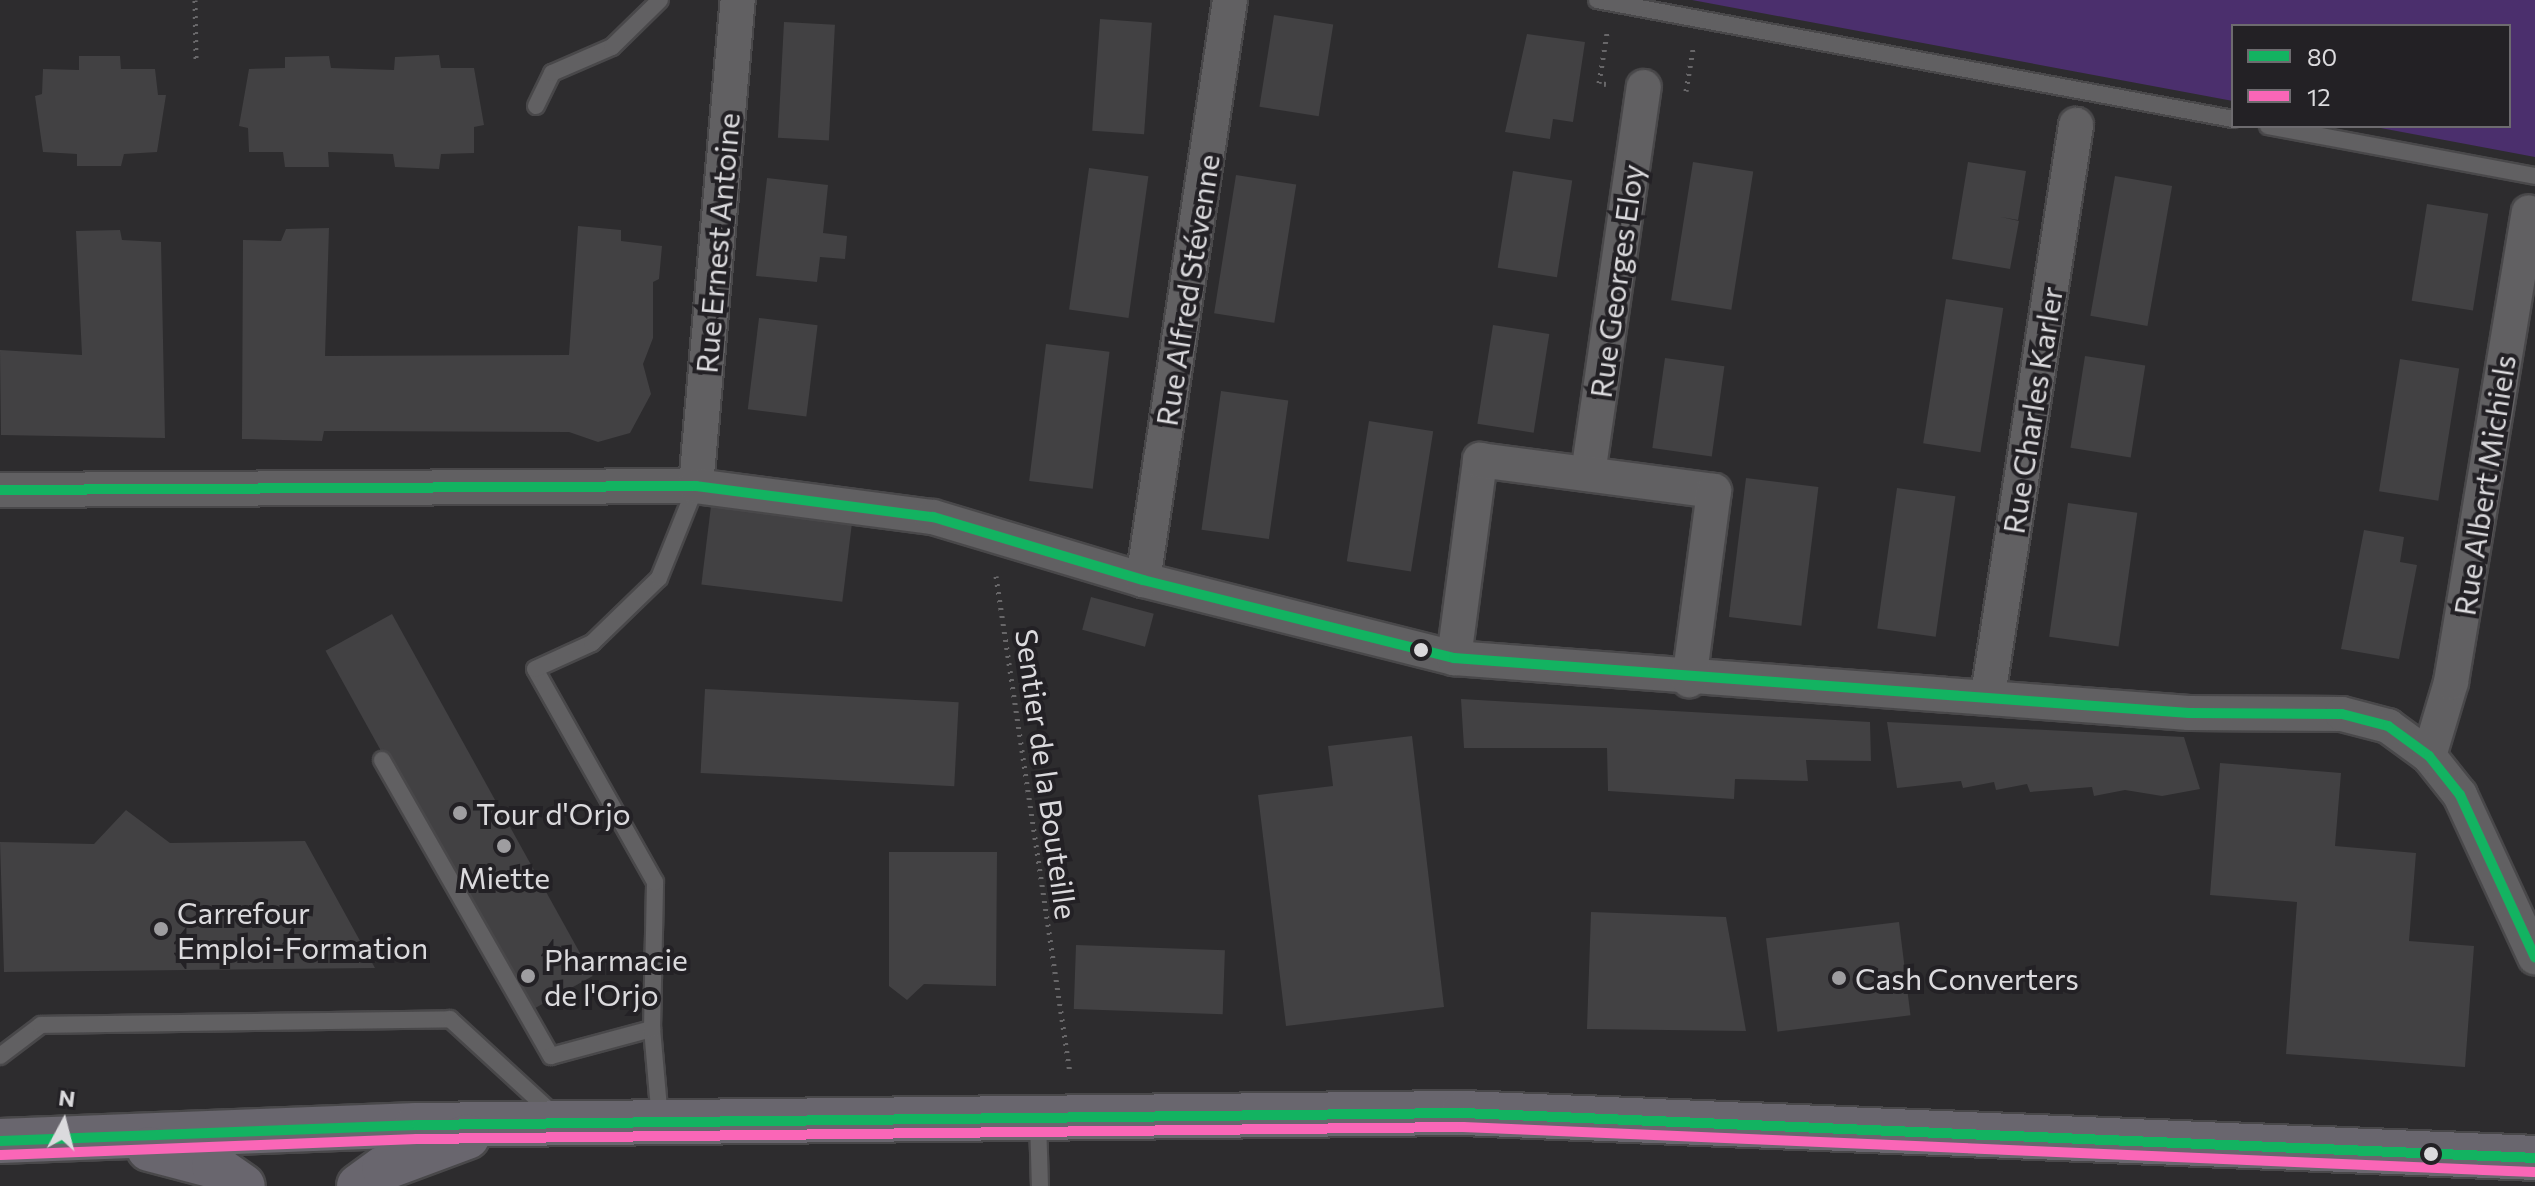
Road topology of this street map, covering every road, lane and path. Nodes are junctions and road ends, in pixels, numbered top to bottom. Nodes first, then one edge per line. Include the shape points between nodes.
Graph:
1 (195, 0) edge
2 (660, 0) edge
3 (738, 0) edge
4 (1230, 0) edge
5 (1605, 1) edge
6 (1698, 17) junction
7 (196, 60) dead end
8 (1644, 87) junction
9 (536, 106) dead end
10 (2231, 119) edge
11 (2076, 125) dead end
12 (2279, 128) edge
13 (2535, 176) edge
14 (2529, 212) dead end
15 (1588, 474) junction
16 (696, 486) junction
17 (0, 490) edge
18 (989, 532) junction
19 (1143, 580) junction
20 (1454, 658) junction
21 (1689, 680) junction
22 (1988, 695) junction
23 (2429, 756) junction
24 (382, 760) dead end
25 (2535, 957) edge
26 (652, 1029) junction
27 (0, 1056) edge
28 (1070, 1074) dead end
29 (1038, 1120) junction
30 (660, 1123) junction
31 (580, 1124) junction
32 (503, 1125) junction
33 (108, 1139) junction
34 (0, 1141) edge
35 (2535, 1158) edge
36 (243, 1186) edge
37 (359, 1186) edge
38 (1040, 1186) edge

1 - 7 path
2 - 9 lane via 612,47 552,73
3 - 16 street, Rue Ernest Antoine
4 - 19 street, Rue Alfred Stévenne
5 - 6 lane
5 - 8 path via 1599,83
6 - 8 path via 1685,93
6 - 10 lane
8 - 15 street, Rue Georges Eloy
11 - 22 street, Rue Charles Karler
12 - 13 lane
14 - 23 street, Rue Albert Michiels via 2451,682
15 - 20 street via 1480,460
15 - 21 street via 1714,491
16 - 17 street
16 - 18 street via 933,517
16 - 26 lane via 659,578 592,643 535,669 655,882
18 - 19 street
18 - 28 path, Sentier de la Bouteille
19 - 20 street
20 - 21 street
21 - 22 street
22 - 23 street via 2189,713 2342,714 2388,726
23 - 25 street via 2460,795
24 - 26 lane via 551,1056
26 - 30 lane
27 - 31 lane via 41,1025 450,1019 486,1045 533,1103
29 - 30 main road
29 - 35 main road via 1619,1116
29 - 38 lane
30 - 31 main road
31 - 32 main road
32 - 33 main road
32 - 37 main road via 418,1153
33 - 34 main road
33 - 36 main road via 214,1166

